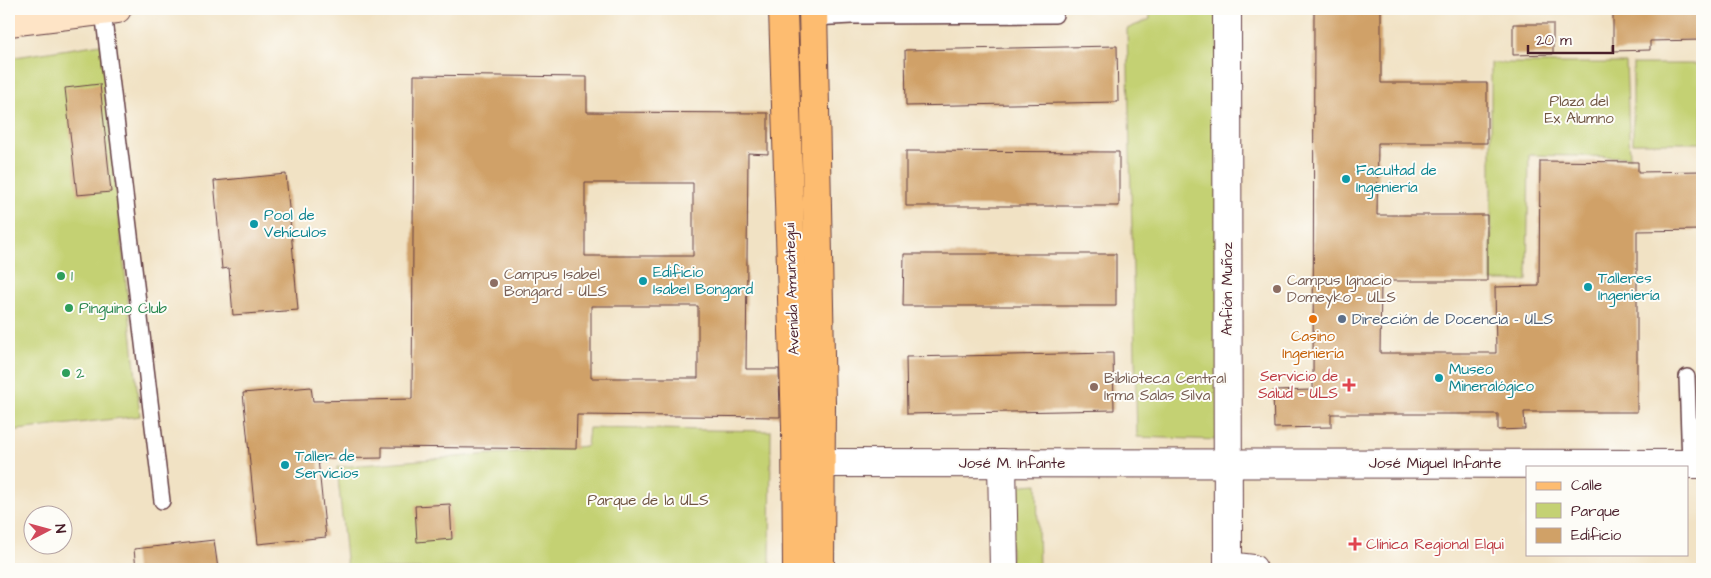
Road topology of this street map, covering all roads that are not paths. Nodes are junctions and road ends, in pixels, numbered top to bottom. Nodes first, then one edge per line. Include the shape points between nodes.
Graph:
1 (783, 9) edge
2 (1227, 9) edge
3 (110, 10) edge
4 (813, 13) edge
5 (1054, 15) dead end
6 (9, 22) edge
7 (1687, 377) dead end
8 (808, 463) junction
9 (1002, 463) junction
10 (1228, 463) junction
11 (1696, 464) edge
12 (162, 501) dead end
13 (1237, 568) edge
14 (797, 569) edge
15 (820, 569) edge
16 (1004, 569) edge

1 - 8 main road, Avenida Amunátegui
2 - 10 street, Anfión Muñoz
3 - 6 main road
3 - 12 lane
4 - 5 lane via 852,16
4 - 8 main road, Avenida Amunátegui via 821,404
7 - 11 lane
8 - 9 street, José M. Infante
8 - 14 main road, Avenida Amunátegui
8 - 15 main road, Avenida Amunátegui
9 - 10 street, José M. Infante
9 - 16 street
10 - 11 street, José Miguel Infante
10 - 13 street, Anfión Muñoz

